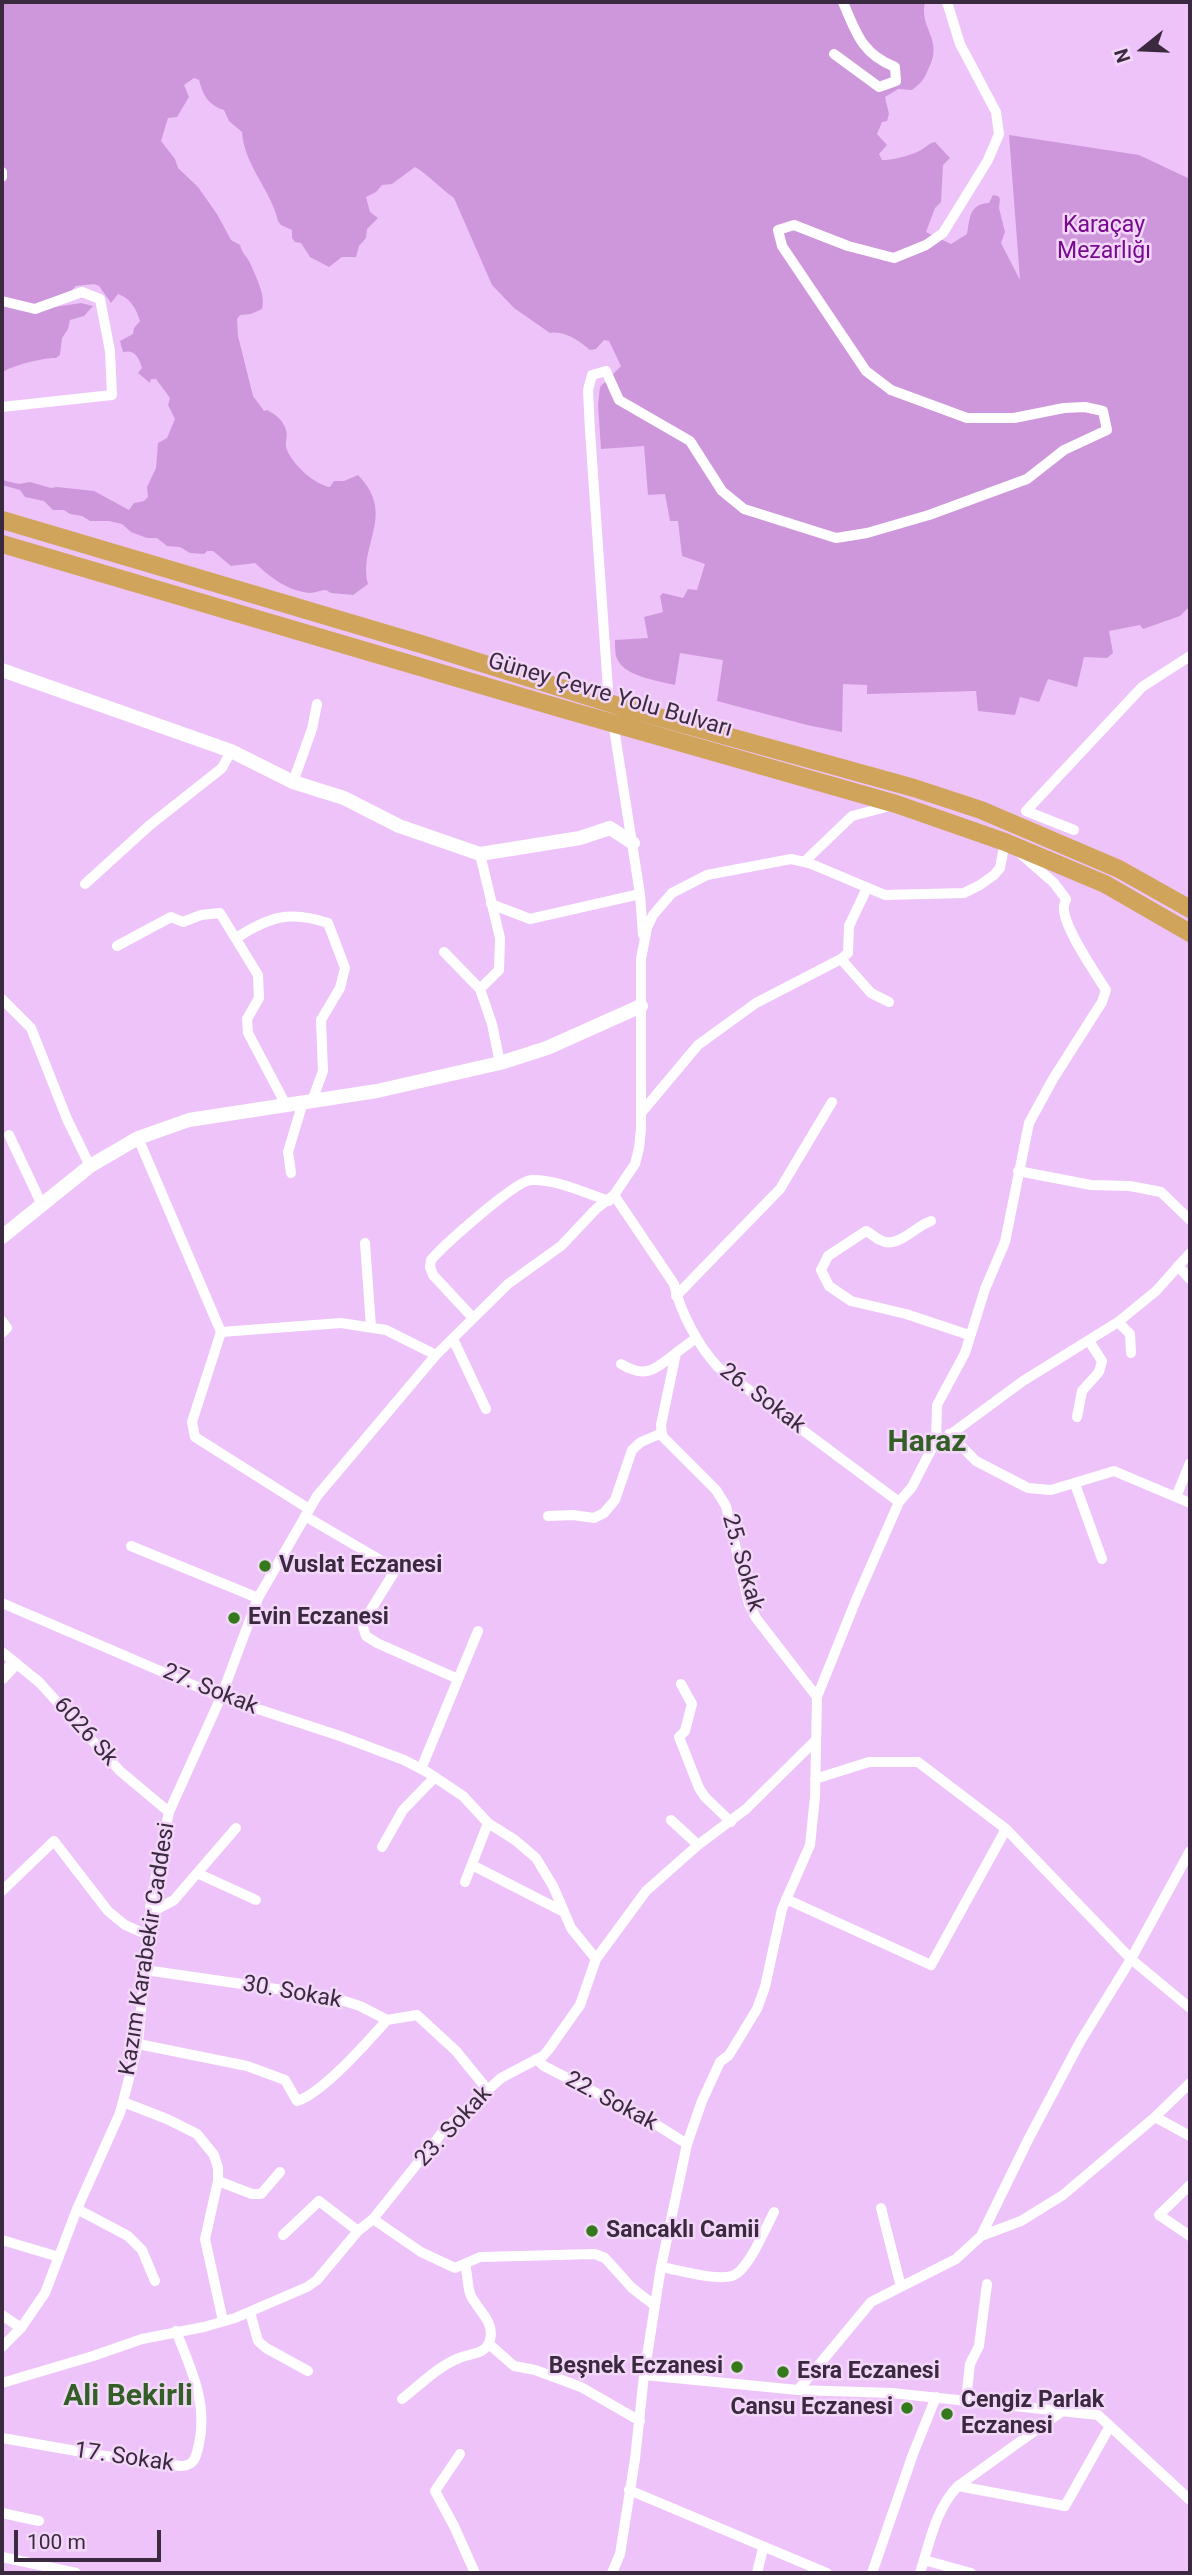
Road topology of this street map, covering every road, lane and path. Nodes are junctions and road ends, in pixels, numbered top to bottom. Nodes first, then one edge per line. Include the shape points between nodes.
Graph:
1 (843, 2) edge
2 (947, 2) edge
3 (834, 54) dead end
4 (2, 301) edge
5 (2, 407) edge
6 (2, 520) edge
7 (2, 544) edge
8 (1190, 656) edge
9 (2, 670) edge
10 (609, 703) junction
11 (317, 704) dead end
12 (613, 723) junction
13 (231, 751) junction
14 (293, 782) junction
15 (896, 804) junction
16 (1074, 830) dead end
17 (1005, 842) junction
18 (633, 843) junction
19 (480, 854) junction
20 (805, 861) junction
21 (85, 884) dead end
22 (867, 888) junction
23 (640, 894) junction
24 (491, 904) junction
25 (1190, 909) edge
26 (1190, 933) edge
27 (236, 938) junction
28 (643, 943) junction
29 (117, 946) dead end
30 (444, 952) dead end
31 (841, 960) junction
32 (480, 989) junction
33 (2, 999) edge
34 (889, 1002) dead end
35 (641, 1006) junction
36 (500, 1063) junction
37 (307, 1102) junction
38 (832, 1102) dead end
39 (286, 1105) junction
40 (641, 1113) junction
41 (9, 1135) dead end
42 (138, 1138) junction
43 (90, 1166) junction
44 (1018, 1171) junction
45 (291, 1173) dead end
46 (612, 1198) junction
47 (42, 1205) junction
48 (932, 1220) dead end
49 (1190, 1220) edge
50 (2, 1237) edge
51 (365, 1243) dead end
52 (1190, 1252) edge
53 (1178, 1266) junction
54 (1190, 1279) edge
55 (676, 1296) junction
56 (473, 1318) junction
57 (2, 1321) edge
58 (1118, 1322) junction
59 (371, 1327) junction
60 (2, 1332) edge
61 (221, 1332) junction
62 (969, 1335) junction
63 (696, 1338) junction
64 (453, 1339) junction
65 (1089, 1341) junction
66 (676, 1353) junction
67 (1131, 1353) dead end
68 (436, 1355) junction
69 (621, 1364) dead end
70 (486, 1409) dead end
71 (1077, 1417) dead end
72 (662, 1433) junction
73 (948, 1434) junction
74 (936, 1444) junction
75 (1190, 1463) edge
76 (1076, 1484) junction
77 (1176, 1497) junction
78 (899, 1502) junction
79 (1190, 1503) edge
80 (307, 1513) junction
81 (548, 1516) dead end
82 (131, 1546) dead end
83 (1102, 1559) dead end
84 (258, 1598) junction
85 (2, 1603) edge
86 (478, 1631) dead end
87 (2, 1652) edge
88 (14, 1664) junction
89 (2, 1677) edge
90 (458, 1679) junction
91 (681, 1684) dead end
92 (221, 1696) junction
93 (817, 1697) junction
94 (816, 1740) junction
95 (421, 1769) junction
96 (435, 1777) junction
97 (815, 1779) junction
98 (169, 1812) junction
99 (671, 1820) dead end
100 (732, 1822) junction
101 (488, 1823) junction
102 (236, 1828) dead end
103 (1006, 1829) junction
104 (698, 1844) junction
105 (382, 1847) dead end
106 (1190, 1851) edge
107 (472, 1866) junction
108 (199, 1874) junction
109 (465, 1882) dead end
110 (2, 1891) edge
111 (786, 1899) junction
112 (256, 1900) dead end
113 (562, 1911) junction
114 (150, 1913) junction
115 (148, 1935) junction
116 (596, 1959) junction
117 (1131, 1959) junction
118 (145, 1970) junction
119 (1190, 2008) edge
120 (387, 2020) junction
121 (138, 2044) junction
122 (536, 2059) junction
123 (1190, 2083) edge
124 (487, 2089) junction
125 (124, 2102) junction
126 (1155, 2117) junction
127 (1190, 2136) edge
128 (687, 2144) junction
129 (280, 2172) dead end
130 (218, 2181) junction
131 (1190, 2185) edge
132 (881, 2208) dead end
133 (77, 2209) junction
134 (774, 2212) dead end
135 (373, 2220) junction
136 (358, 2231) junction
137 (283, 2235) dead end
138 (981, 2236) junction
139 (1190, 2236) edge
140 (2, 2240) edge
141 (59, 2257) junction
142 (465, 2264) junction
143 (660, 2267) junction
144 (155, 2281) dead end
145 (987, 2284) dead end
146 (901, 2287) junction
147 (654, 2305) junction
148 (250, 2312) junction
149 (2, 2315) edge
150 (223, 2321) junction
151 (20, 2328) junction
152 (177, 2332) junction
153 (489, 2344) junction
154 (2, 2347) edge
155 (308, 2371) dead end
156 (644, 2375) junction
157 (2, 2383) edge
158 (798, 2390) junction
159 (936, 2397) junction
160 (402, 2399) dead end
161 (966, 2400) junction
162 (1064, 2410) junction
163 (640, 2421) junction
164 (1110, 2426) junction
165 (2, 2438) edge
166 (460, 2454) dead end
167 (958, 2486) junction
168 (629, 2490) junction
169 (1190, 2500) edge
170 (2, 2514) edge
171 (39, 2521) dead end
172 (763, 2547) junction
173 (2, 2557) edge
174 (925, 2560) junction
175 (76, 2573) edge
176 (475, 2573) edge
177 (612, 2573) edge
178 (757, 2573) edge
179 (827, 2573) edge
180 (872, 2573) edge
181 (920, 2573) edge
182 (971, 2573) edge

1 - 3 street via 865,47 876,60 895,67 897,81 879,87
2 - 10 street via 960,44 996,112 999,134 943,233 894,257 848,246 794,225 778,230 782,246 866,371 891,390 967,418 1014,418 1085,407 1103,411 1107,430 1064,450 1027,479 929,515 836,538 744,509 722,491 690,441 619,400 606,371 592,375 590,431
4 - 5 street via 35,309 82,292 100,299 112,395
6 - 10 highway, Güney Çevre Yolu Bulvarı
7 - 12 highway, Güney Çevre Yolu Bulvarı
8 - 16 street via 1142,687 1026,811
9 - 13 street
10 - 12 street
10 - 25 highway, Güney Çevre Yolu Bulvarı via 981,810 1119,869
11 - 14 street
12 - 15 highway, Güney Çevre Yolu Bulvarı
12 - 18 street
13 - 14 street
13 - 21 street via 222,768
14 - 19 street via 344,798 399,827
15 - 17 highway, Güney Çevre Yolu Bulvarı
15 - 20 street via 852,816
17 - 22 street, Kazım Karabekir Caddesi via 1000,868 964,893 893,896
17 - 26 highway, Güney Çevre Yolu Bulvarı via 1105,884
17 - 44 street via 1066,899 1069,925 1106,990 1029,1123
18 - 19 street via 610,828 580,838
18 - 23 street
19 - 24 street
20 - 22 street, Kazım Karabekir Caddesi
20 - 28 street, Kazım Karabekir Caddesi via 781,859 708,875 683,886 653,915
22 - 31 street via 849,926 848,953
23 - 24 street via 530,919
23 - 28 street
24 - 32 street via 500,938 499,970
27 - 29 street via 220,913 183,922 172,917
27 - 37 street via 263,921 289,915 328,923 345,968 340,988 321,1020 323,1071
27 - 39 street via 258,975 259,998 247,1019 248,1033
28 - 35 street, Kazım Karabekir Caddesi
30 - 32 street
31 - 34 street via 872,993
31 - 40 street via 756,1003 698,1045
32 - 36 street
33 - 43 street via 31,1028
35 - 36 street via 547,1048
35 - 40 street, Kazım Karabekir Caddesi
36 - 37 street
37 - 39 street
37 - 45 street via 288,1152
38 - 55 street via 780,1189
39 - 42 street via 189,1120
40 - 46 street, Kazım Karabekir Caddesi via 638,1157
41 - 47 street
42 - 43 street
42 - 61 street
43 - 47 street
44 - 49 street via 1161,1192
44 - 62 street via 1005,1242
46 - 55 street, 26. Sokak via 663,1266
46 - 56 street, Kazım Karabekir Caddesi
46 - 56 street via 542,1181 529,1180 510,1189 431,1261 433,1275
47 - 50 street
48 - 62 street via 894,1242 882,1242 866,1231 828,1256 821,1270 829,1286 851,1301
51 - 59 street
52 - 53 street
53 - 54 street
53 - 58 street
55 - 63 street, 26. Sokak
56 - 64 street, Kazım Karabekir Caddesi
57 - 60 street via 7,1328
58 - 65 street
58 - 67 street via 1130,1334
59 - 61 street via 341,1323
59 - 68 street
61 - 80 street via 192,1422 195,1437
62 - 74 street via 965,1353 937,1405
63 - 66 street
63 - 78 street, 26. Sokak via 718,1367
64 - 68 street, Kazım Karabekir Caddesi
64 - 70 street
65 - 71 street via 1101,1361 1099,1372 1083,1391
65 - 73 street
66 - 69 street via 641,1373
66 - 72 street
68 - 80 street, Kazım Karabekir Caddesi
72 - 81 street via 632,1450 615,1500 604,1513 594,1518
72 - 93 street, 25. Sokak via 726,1506 749,1604
73 - 74 street
73 - 76 street via 976,1461 1028,1488 1051,1490
74 - 78 street
75 - 77 street
76 - 77 street via 1114,1471
76 - 83 street
77 - 79 street
78 - 93 street
80 - 84 street, Kazım Karabekir Caddesi
80 - 90 street via 387,1564 393,1573 362,1624 363,1632 376,1643
82 - 84 street
84 - 92 street, Kazım Karabekir Caddesi
85 - 92 street, 27. Sokak
86 - 90 street
87 - 88 street, 6026 Sk
88 - 89 street
88 - 98 street, 6026 Sk via 39,1682 120,1770
90 - 95 street
91 - 100 street via 692,1704 679,1737 687,1759 705,1797
92 - 95 street, 27. Sokak
92 - 98 street, Kazım Karabekir Caddesi
93 - 94 street
94 - 97 street
94 - 100 street, 23. Sokak
95 - 96 street, 27. Sokak
96 - 101 street, 27. Sokak via 463,1796
96 - 105 street via 403,1810
97 - 103 street via 869,1762 918,1762
97 - 111 street via 810,1845
98 - 114 street, Kazım Karabekir Caddesi
99 - 104 street
100 - 104 street, 23. Sokak
101 - 107 street
101 - 113 street, 27. Sokak via 536,1858
102 - 108 street
103 - 111 street via 931,1965
103 - 117 street
104 - 116 street, 23. Sokak via 646,1891
106 - 117 street
107 - 109 street
107 - 113 street
108 - 112 street
108 - 114 street via 174,1900
110 - 115 street via 54,1841 108,1911
111 - 128 street via 757,2009 720,2062
113 - 116 street, 27. Sokak
114 - 115 street, Kazım Karabekir Caddesi
115 - 118 street, Kazım Karabekir Caddesi
116 - 122 street, 23. Sokak via 580,2004 549,2049
117 - 119 street
117 - 138 street via 1080,2042
118 - 120 street, 30. Sokak via 332,1997
118 - 121 street, Kazım Karabekir Caddesi
120 - 121 street via 323,2084 297,2101 285,2080 247,2066
120 - 124 street, 30. Sokak via 417,2015 456,2051
121 - 125 street, Kazım Karabekir Caddesi
122 - 124 street, 23. Sokak
122 - 128 street, 22. Sokak
123 - 126 street
124 - 135 street, 23. Sokak via 445,2129
125 - 130 street via 197,2134 214,2155
125 - 133 street, Kazım Karabekir Caddesi
126 - 127 street
126 - 138 street via 1063,2195 1021,2221
128 - 143 street
129 - 130 street via 261,2194
130 - 150 street via 205,2239
131 - 139 street via 1159,2216
132 - 146 street
133 - 141 street, Kazım Karabekir Caddesi
133 - 144 street via 128,2236 142,2250
134 - 143 street via 744,2267 733,2276
135 - 136 street, 23. Sokak
135 - 142 street via 421,2252 455,2268
136 - 137 street via 319,2201
136 - 148 street, 23. Sokak via 317,2280
138 - 146 street via 956,2259
140 - 141 street
141 - 151 street, Kazım Karabekir Caddesi via 45,2294
142 - 147 street via 500,2256 595,2254 606,2258
142 - 153 street via 471,2296 490,2330
143 - 147 street
145 - 161 street
146 - 158 street via 871,2302
147 - 156 street
148 - 150 street, 23. Sokak
148 - 155 street via 258,2341
149 - 151 street
150 - 152 street, 23. Sokak
151 - 154 street, Kazım Karabekir Caddesi
152 - 157 street, 23. Sokak
152 - 165 street, 17. Sokak via 201,2402 201,2436 192,2464 105,2456
153 - 160 street via 478,2354 447,2364
153 - 163 street via 514,2366 581,2387
156 - 158 street
156 - 163 street
158 - 159 street
159 - 161 street
159 - 180 street
161 - 162 street
162 - 164 street via 1098,2415
162 - 167 street
163 - 168 street
164 - 167 street via 1065,2506
164 - 169 street
166 - 176 street via 435,2491
167 - 174 street via 939,2512
168 - 172 street
168 - 177 street via 620,2554
170 - 171 street
172 - 178 street
172 - 179 street
173 - 175 street
174 - 181 street
174 - 182 street

